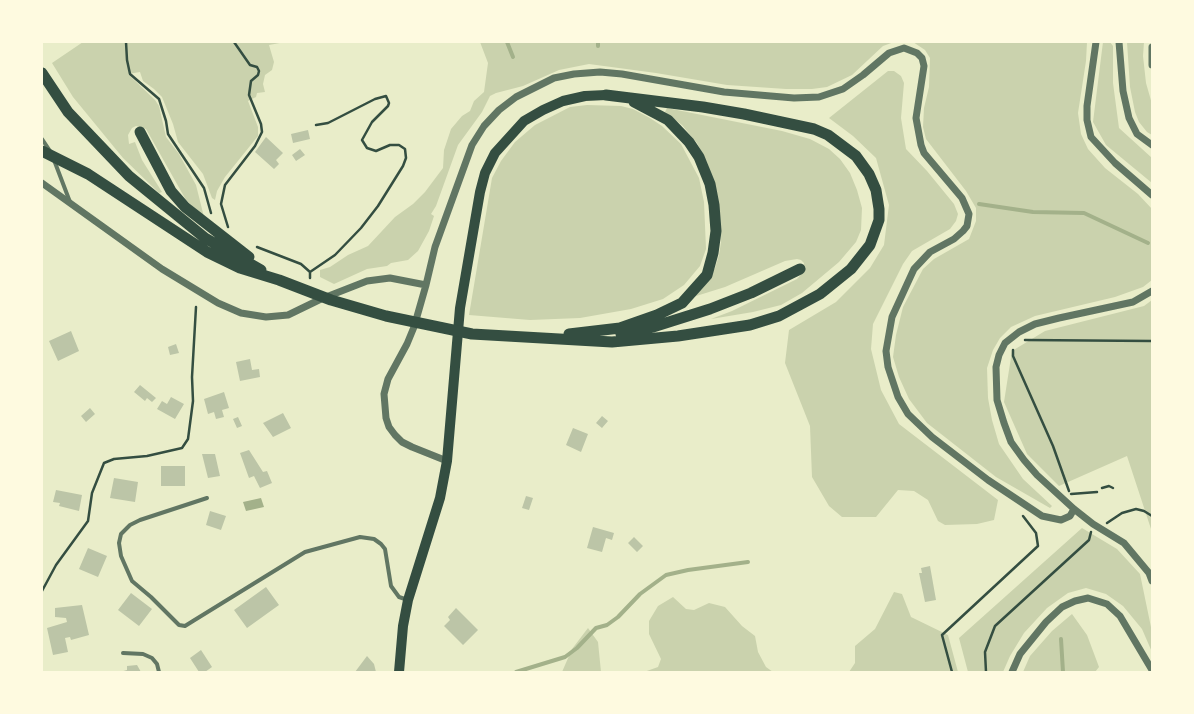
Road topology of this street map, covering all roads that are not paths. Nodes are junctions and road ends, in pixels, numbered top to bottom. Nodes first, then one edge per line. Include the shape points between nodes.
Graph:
1 (1096, 42) edge
2 (1119, 42) edge
3 (1152, 46) edge
4 (1152, 66) edge
5 (42, 73) edge
6 (606, 95) junction
7 (140, 132) dead end
8 (42, 139) edge
9 (1152, 145) edge
10 (42, 151) edge
11 (42, 183) edge
12 (1152, 195) edge
13 (70, 202) junction
14 (800, 268) dead end
15 (279, 280) junction
16 (426, 286) junction
17 (1152, 291) edge
18 (541, 338) junction
19 (448, 461) junction
20 (207, 498) dead end
21 (1074, 509) junction
22 (1152, 581) edge
23 (408, 600) junction
24 (123, 653) dead end
25 (1152, 670) edge
26 (159, 672) edge
27 (399, 672) edge
28 (1012, 672) edge

1 - 12 street via 1087,106 1091,137 1115,163
2 - 9 street via 1123,91 1129,118 1138,134
3 - 4 street
5 - 15 highway via 68,112 106,153 153,197 205,238
6 - 18 highway via 646,107 668,120 690,142 710,184 716,218 713,253 707,275 682,304 657,316 620,328
6 - 18 highway via 703,107 814,129 828,135 850,151 869,174 880,209 878,220 870,245 851,269 820,294 792,310 750,325 612,342
6 - 19 main road via 563,101 531,117 520,125 495,153 485,173 460,308
7 - 15 highway via 171,191 185,207
8 - 13 street via 50,149
10 - 15 highway via 88,174 207,252 240,268
11 - 13 street
13 - 16 street via 162,269 218,303 240,313 266,317 288,316 321,299 367,281 390,278
14 - 18 highway via 751,293 653,327 610,336
15 - 18 highway via 311,293 386,316 472,334
16 - 19 street via 407,344 388,379 384,409 389,427 402,442 423,453
16 - 21 street via 435,247 472,144 484,126 500,110 535,86 567,75 600,72 724,92 794,98 819,97 849,86 890,53 901,48 911,49 922,58 924,66 916,118 919,140 924,153 962,198 968,214 967,226 963,232 930,252 914,269 892,316 886,351 895,388 902,405 915,422 988,480 1042,516 1061,520 1070,516
17 - 21 street via 1133,302 1035,324 1005,343 999,355 996,367 997,400 1011,442 1037,475
19 - 23 main road via 440,498
20 - 23 street via 130,525 121,534 119,543 121,556 132,581 179,625 184,626 193,621 305,552 360,537 374,539 385,549 391,586 399,596
21 - 22 street via 1124,543 1149,573
23 - 27 main road
24 - 26 street via 143,654 152,658
25 - 28 street via 1120,616 1107,604 1088,598 1069,604 1046,622 1020,654

